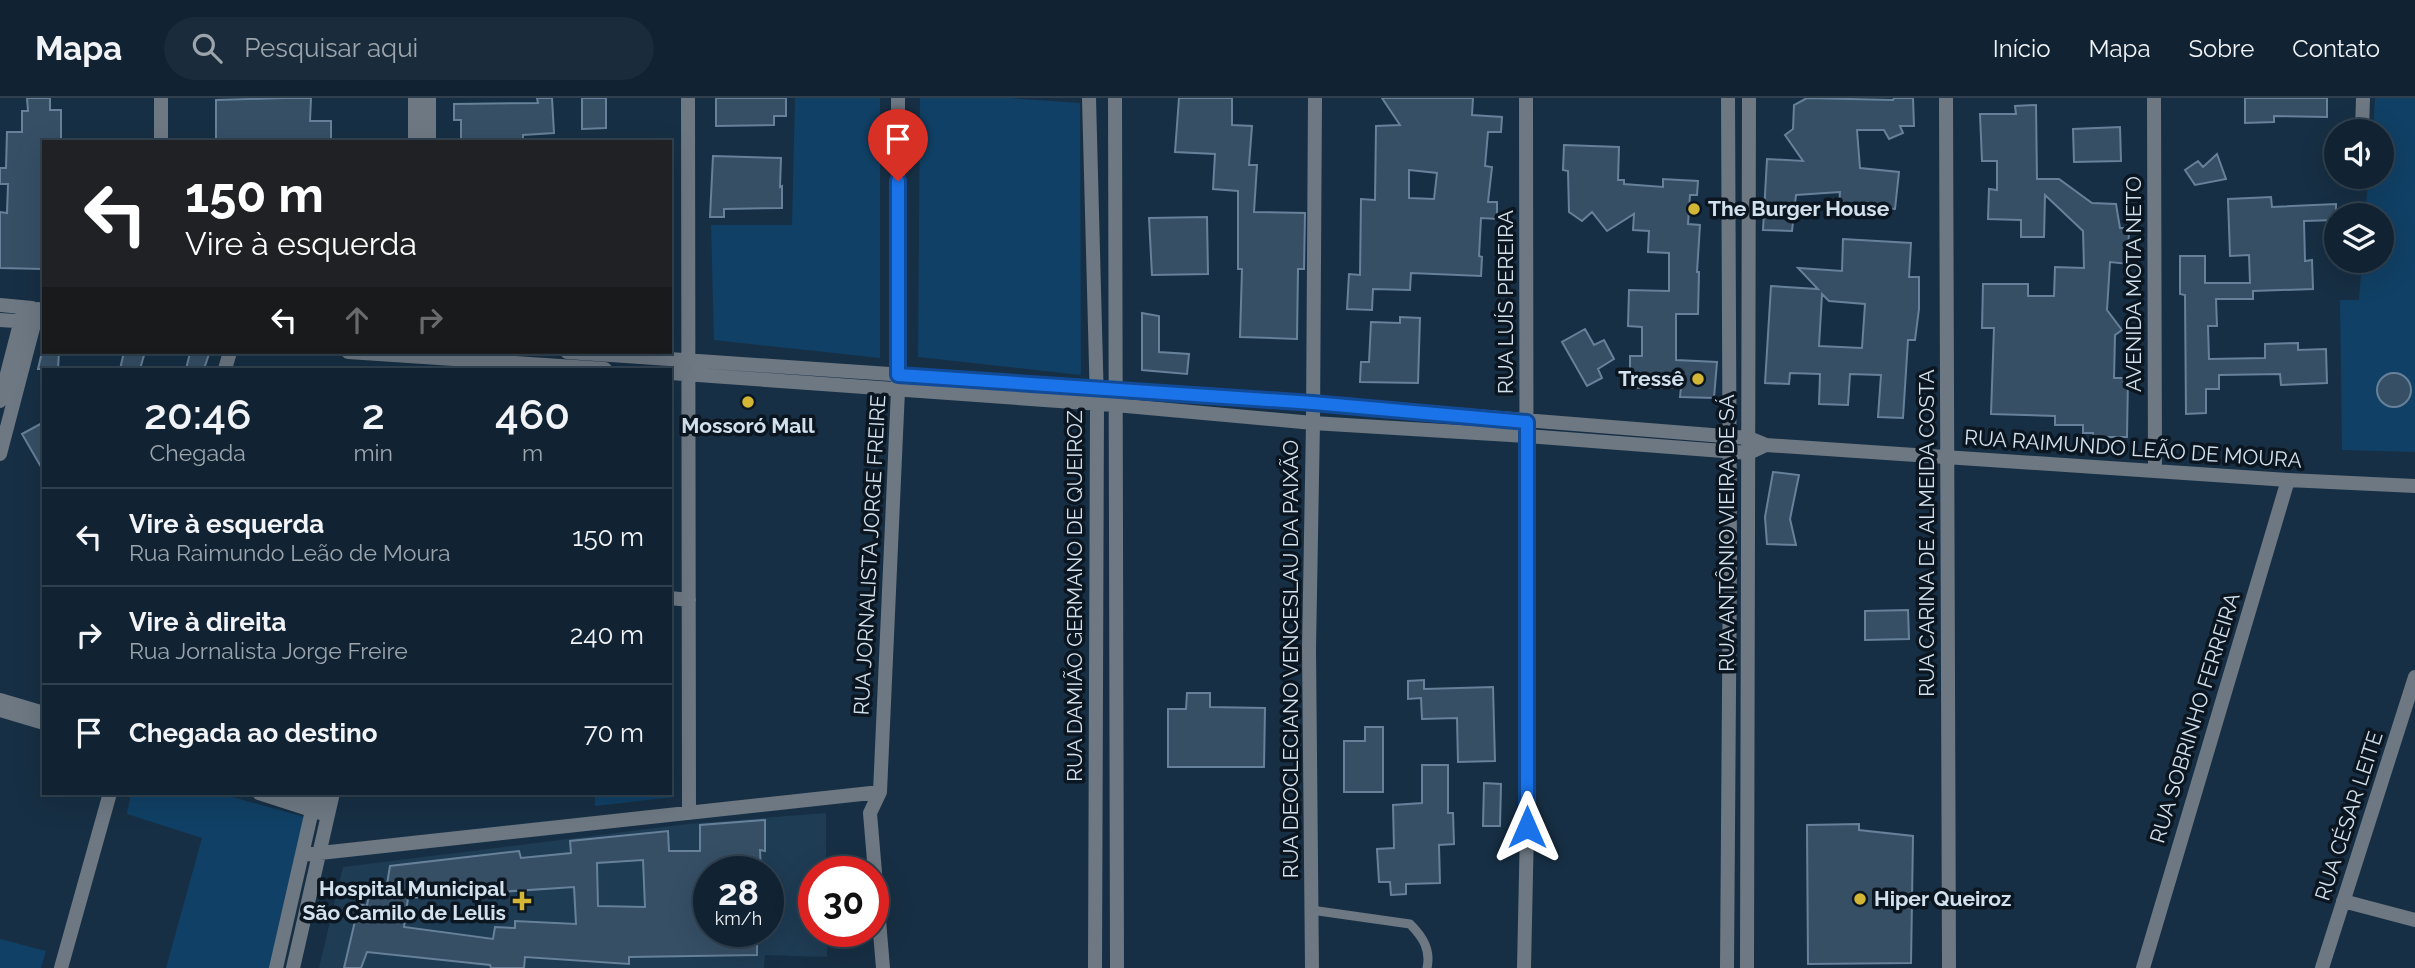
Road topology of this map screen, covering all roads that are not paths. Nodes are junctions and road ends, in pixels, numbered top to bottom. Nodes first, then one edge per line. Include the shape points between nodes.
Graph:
1 (161, 98) edge
2 (415, 98) edge
3 (429, 98) edge
4 (688, 98) edge
5 (898, 98) edge
6 (1089, 98) edge
7 (1115, 98) edge
8 (1315, 98) edge
9 (1526, 98) edge
10 (1728, 98) edge
11 (1749, 98) edge
12 (1946, 98) edge
13 (2154, 98) edge
14 (2363, 98) edge
15 (2362, 119) edge
16 (161, 140) edge
17 (415, 140) edge
18 (429, 140) edge
19 (0, 306) edge
20 (34, 316) edge
21 (0, 320) edge
22 (366, 354) edge
23 (583, 354) edge
24 (412, 359) edge
25 (428, 360) edge
26 (689, 367) junction
27 (584, 368) edge
28 (672, 372) edge
29 (898, 382) junction
30 (1097, 397) junction
31 (1116, 398) junction
32 (0, 401) edge
33 (1313, 403) junction
34 (1313, 424) junction
35 (1527, 429) junction
36 (1749, 438) junction
37 (1729, 444) junction
38 (1766, 445) junction
39 (1749, 453) junction
40 (0, 454) edge
41 (1948, 458) junction
42 (2155, 470) junction
43 (2288, 480) junction
44 (2415, 486) edge
45 (672, 598) edge
46 (689, 600) junction
47 (2414, 681) edge
48 (1094, 698) junction
49 (1116, 698) junction
50 (0, 699) edge
51 (0, 710) edge
52 (42, 712) edge
53 (42, 722) edge
54 (2408, 724) edge
55 (880, 792) junction
56 (109, 795) edge
57 (273, 795) edge
58 (314, 801) edge
59 (330, 804) edge
60 (689, 813) junction
61 (318, 854) junction
62 (302, 855) junction
63 (2343, 901) junction
64 (1311, 910) junction
65 (2415, 920) edge
66 (61, 968) edge
67 (276, 968) edge
68 (293, 968) edge
69 (883, 968) edge
70 (1095, 968) edge
71 (1117, 968) edge
72 (1312, 968) edge
73 (1427, 968) edge
74 (1524, 968) edge
75 (1727, 968) edge
76 (1747, 968) edge
77 (1949, 968) edge
78 (2143, 968) edge
79 (2322, 968) edge

1 - 16 street
2 - 17 street
3 - 18 street
4 - 26 street
5 - 29 street, RUA JORNALISTA JORGE FREIRE
6 - 30 street, RUA DAMIÃO GERMANO DE QUEIROZ
7 - 31 street, RUA DAMIÃO GERMANO DE QUEIROZ
8 - 33 street, RUA DEOCLECIANO VENCESLAU DA PAIXÃO
9 - 35 street, RUA LUÍS PEREIRA
10 - 37 street, RUA ANTÔNIO VIEIRA DE SÁ
11 - 36 street, RUA ANTÔNIO VIEIRA DE SÁ
12 - 41 street, RUA CARINA DE ALMEIDA COSTA
13 - 42 street, AVENIDA MOTA NETO
14 - 15 street
19 - 20 street
20 - 21 street
20 - 32 street
20 - 40 street
22 - 24 street
23 - 26 street, RUA RAIMUNDO LEÃO DE MOURA
24 - 25 street
25 - 27 street
26 - 28 street, RUA RAIMUNDO LEÃO DE MOURA
26 - 29 street, RUA RAIMUNDO LEÃO DE MOURA
26 - 46 street
29 - 30 street, RUA RAIMUNDO LEÃO DE MOURA
29 - 55 street, RUA JORNALISTA JORGE FREIRE
30 - 31 street, RUA RAIMUNDO LEÃO DE MOURA
30 - 48 street, RUA DAMIÃO GERMANO DE QUEIROZ
31 - 33 street, RUA RAIMUNDO LEÃO DE MOURA
31 - 34 street, RUA RAIMUNDO LEÃO DE MOURA
31 - 49 street, RUA DAMIÃO GERMANO DE QUEIROZ
33 - 34 street, RUA DEOCLECIANO VENCESLAU DA PAIXÃO
33 - 35 street, RUA RAIMUNDO LEÃO DE MOURA
34 - 35 street, RUA RAIMUNDO LEÃO DE MOURA
34 - 64 street, RUA DEOCLECIANO VENCESLAU DA PAIXÃO via 1308,649
35 - 37 street, RUA RAIMUNDO LEÃO DE MOURA
35 - 74 street, RUA LUÍS PEREIRA
36 - 37 street, RUA RAIMUNDO LEÃO DE MOURA
36 - 38 street, RUA RAIMUNDO LEÃO DE MOURA
36 - 39 street, RUA ANTÔNIO VIEIRA DE SÁ
37 - 39 street, RUA RAIMUNDO LEÃO DE MOURA
37 - 75 street, RUA ANTÔNIO VIEIRA DE SÁ
38 - 39 street, RUA RAIMUNDO LEÃO DE MOURA
38 - 41 street, RUA RAIMUNDO LEÃO DE MOURA
39 - 76 street, RUA ANTÔNIO VIEIRA DE SÁ
41 - 42 street, RUA RAIMUNDO LEÃO DE MOURA
41 - 77 street, RUA CARINA DE ALMEIDA COSTA
42 - 43 street, RUA RAIMUNDO LEÃO DE MOURA
43 - 44 street, RUA RAIMUNDO LEÃO DE MOURA
43 - 78 street, RUA SOBRINHO FERREIRA
45 - 46 street
46 - 60 street
47 - 54 street, RUA CÉSAR LEITE
48 - 49 street
48 - 70 street, RUA DAMIÃO GERMANO DE QUEIROZ
49 - 71 street, RUA DAMIÃO GERMANO DE QUEIROZ
50 - 52 street
51 - 53 street
54 - 63 street, RUA CÉSAR LEITE
55 - 60 street
55 - 69 street, RUA JORNALISTA JORGE FREIRE via 870,813
56 - 66 street
57 - 58 street
58 - 59 street
58 - 62 street
59 - 61 street
60 - 61 street
61 - 62 street
61 - 68 street
62 - 67 street
63 - 65 street
63 - 79 street, RUA CÉSAR LEITE
64 - 72 street, RUA DEOCLECIANO VENCESLAU DA PAIXÃO
64 - 73 lane via 1410,924 1428,948

